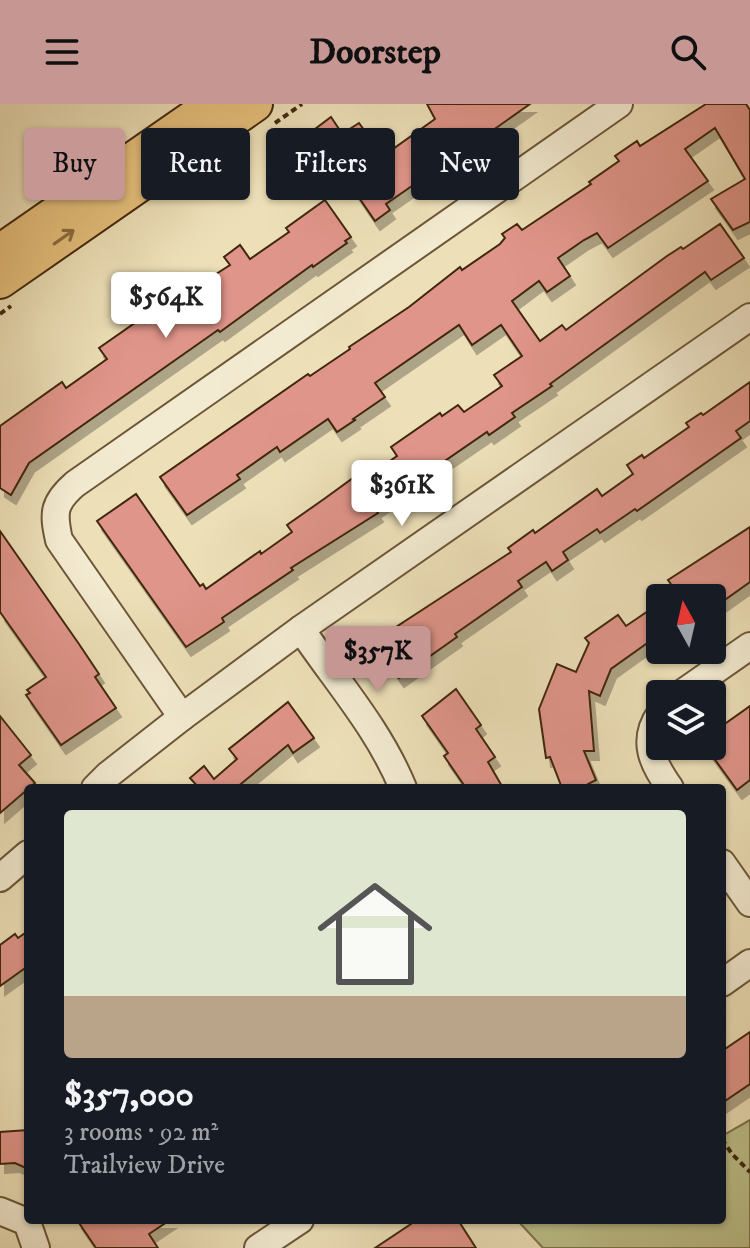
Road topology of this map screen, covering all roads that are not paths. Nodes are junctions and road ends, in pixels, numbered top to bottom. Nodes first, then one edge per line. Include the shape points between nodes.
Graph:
1 (213, 104) edge
2 (255, 104) edge
3 (619, 104) edge
4 (0, 252) edge
5 (0, 281) edge
6 (750, 317) edge
7 (301, 629) junction
8 (750, 646) edge
9 (701, 680) edge
10 (182, 717) junction
11 (652, 760) edge
12 (99, 784) edge
13 (401, 784) edge
14 (667, 784) edge
15 (24, 857) edge
16 (726, 869) edge
17 (0, 878) edge
18 (750, 903) edge
19 (750, 963) edge
20 (726, 980) edge
21 (0, 1211) edge
22 (24, 1221) edge
23 (28, 1224) edge
24 (294, 1224) edge
25 (36, 1248) edge
26 (258, 1248) edge

1 - 4 main road
5 -> 2 main road
3 - 10 street via 60,497 54,517 59,540
6 - 7 street
7 - 10 street
7 - 13 street via 373,730
8 - 9 street
10 - 12 street
11 - 14 street
15 - 17 street
16 - 18 street
19 - 20 street
21 - 22 street
23 - 25 street
24 - 26 street

